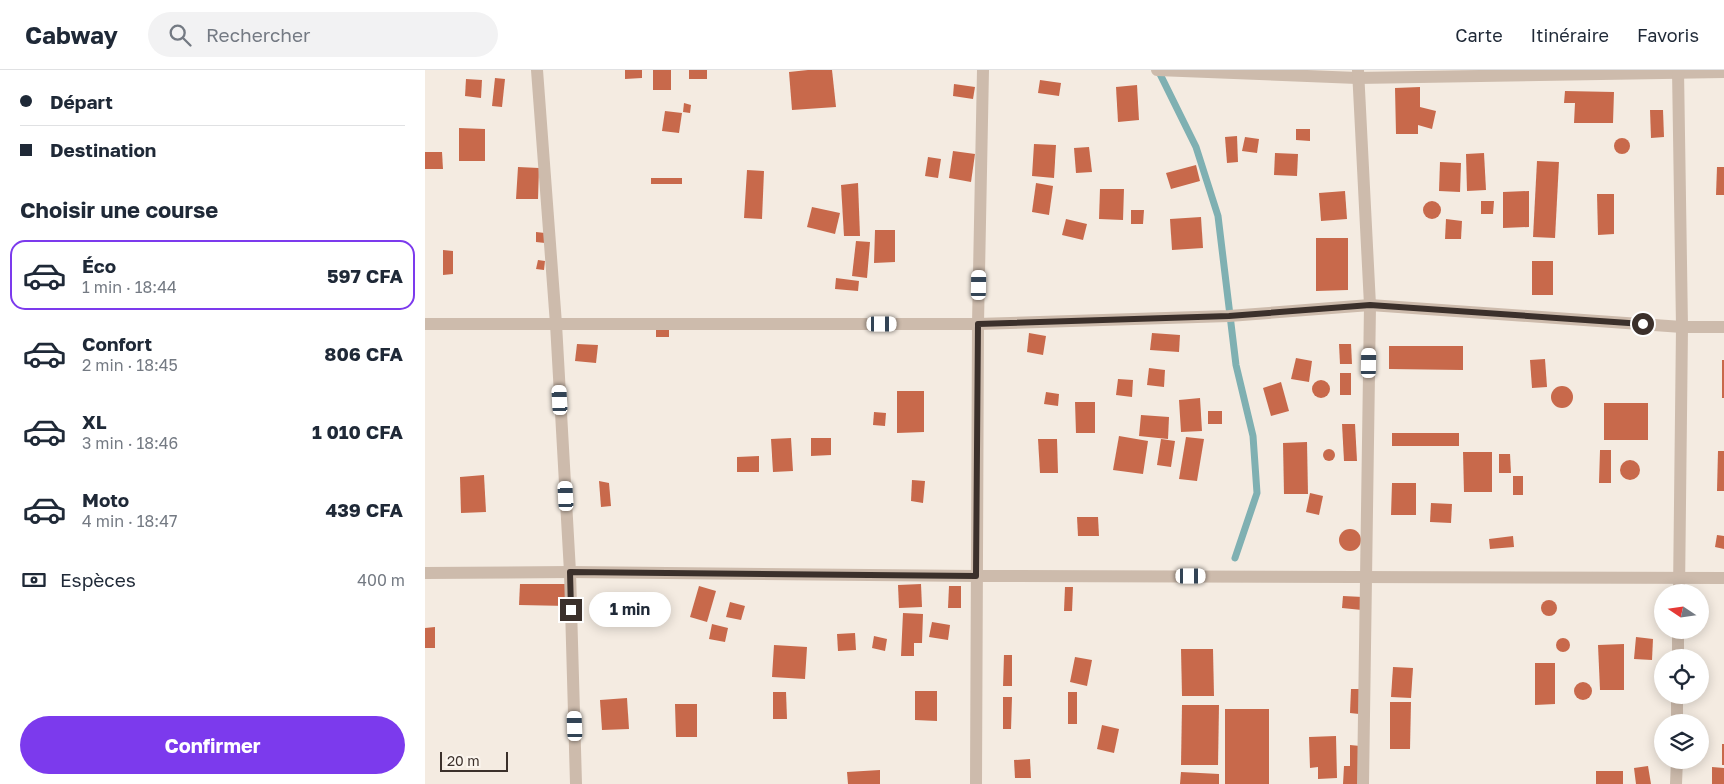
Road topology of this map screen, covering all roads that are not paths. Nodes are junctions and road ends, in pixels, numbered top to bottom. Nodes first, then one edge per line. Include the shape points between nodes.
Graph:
1 (537, 70) edge
2 (983, 70) edge
3 (1158, 71) edge
4 (1678, 71) edge
5 (1724, 72) edge
6 (1358, 74) edge
7 (1370, 305) junction
8 (425, 324) edge
9 (556, 324) junction
10 (978, 324) junction
11 (1724, 326) edge
12 (1682, 327) junction
13 (570, 572) junction
14 (425, 573) edge
15 (976, 576) junction
16 (1367, 577) junction
17 (1679, 578) junction
18 (1724, 578) edge
19 (1679, 584) edge
20 (1677, 769) edge
21 (577, 784) edge
22 (976, 784) edge
23 (1363, 784) edge
24 (1676, 784) edge

1 - 9 street
2 - 10 street
3 - 6 street
4 - 5 street
4 - 6 street
4 - 12 street
6 - 7 street
7 - 10 street via 1229,316
7 - 12 street
7 - 16 street
8 - 9 street
9 - 10 street
9 - 13 street
10 - 15 street
11 - 12 street
12 - 17 street
13 - 14 street
13 - 15 street
13 - 21 street
15 - 16 street
15 - 22 street
16 - 17 street
16 - 23 street
17 - 18 street
17 - 19 street
20 - 24 street

